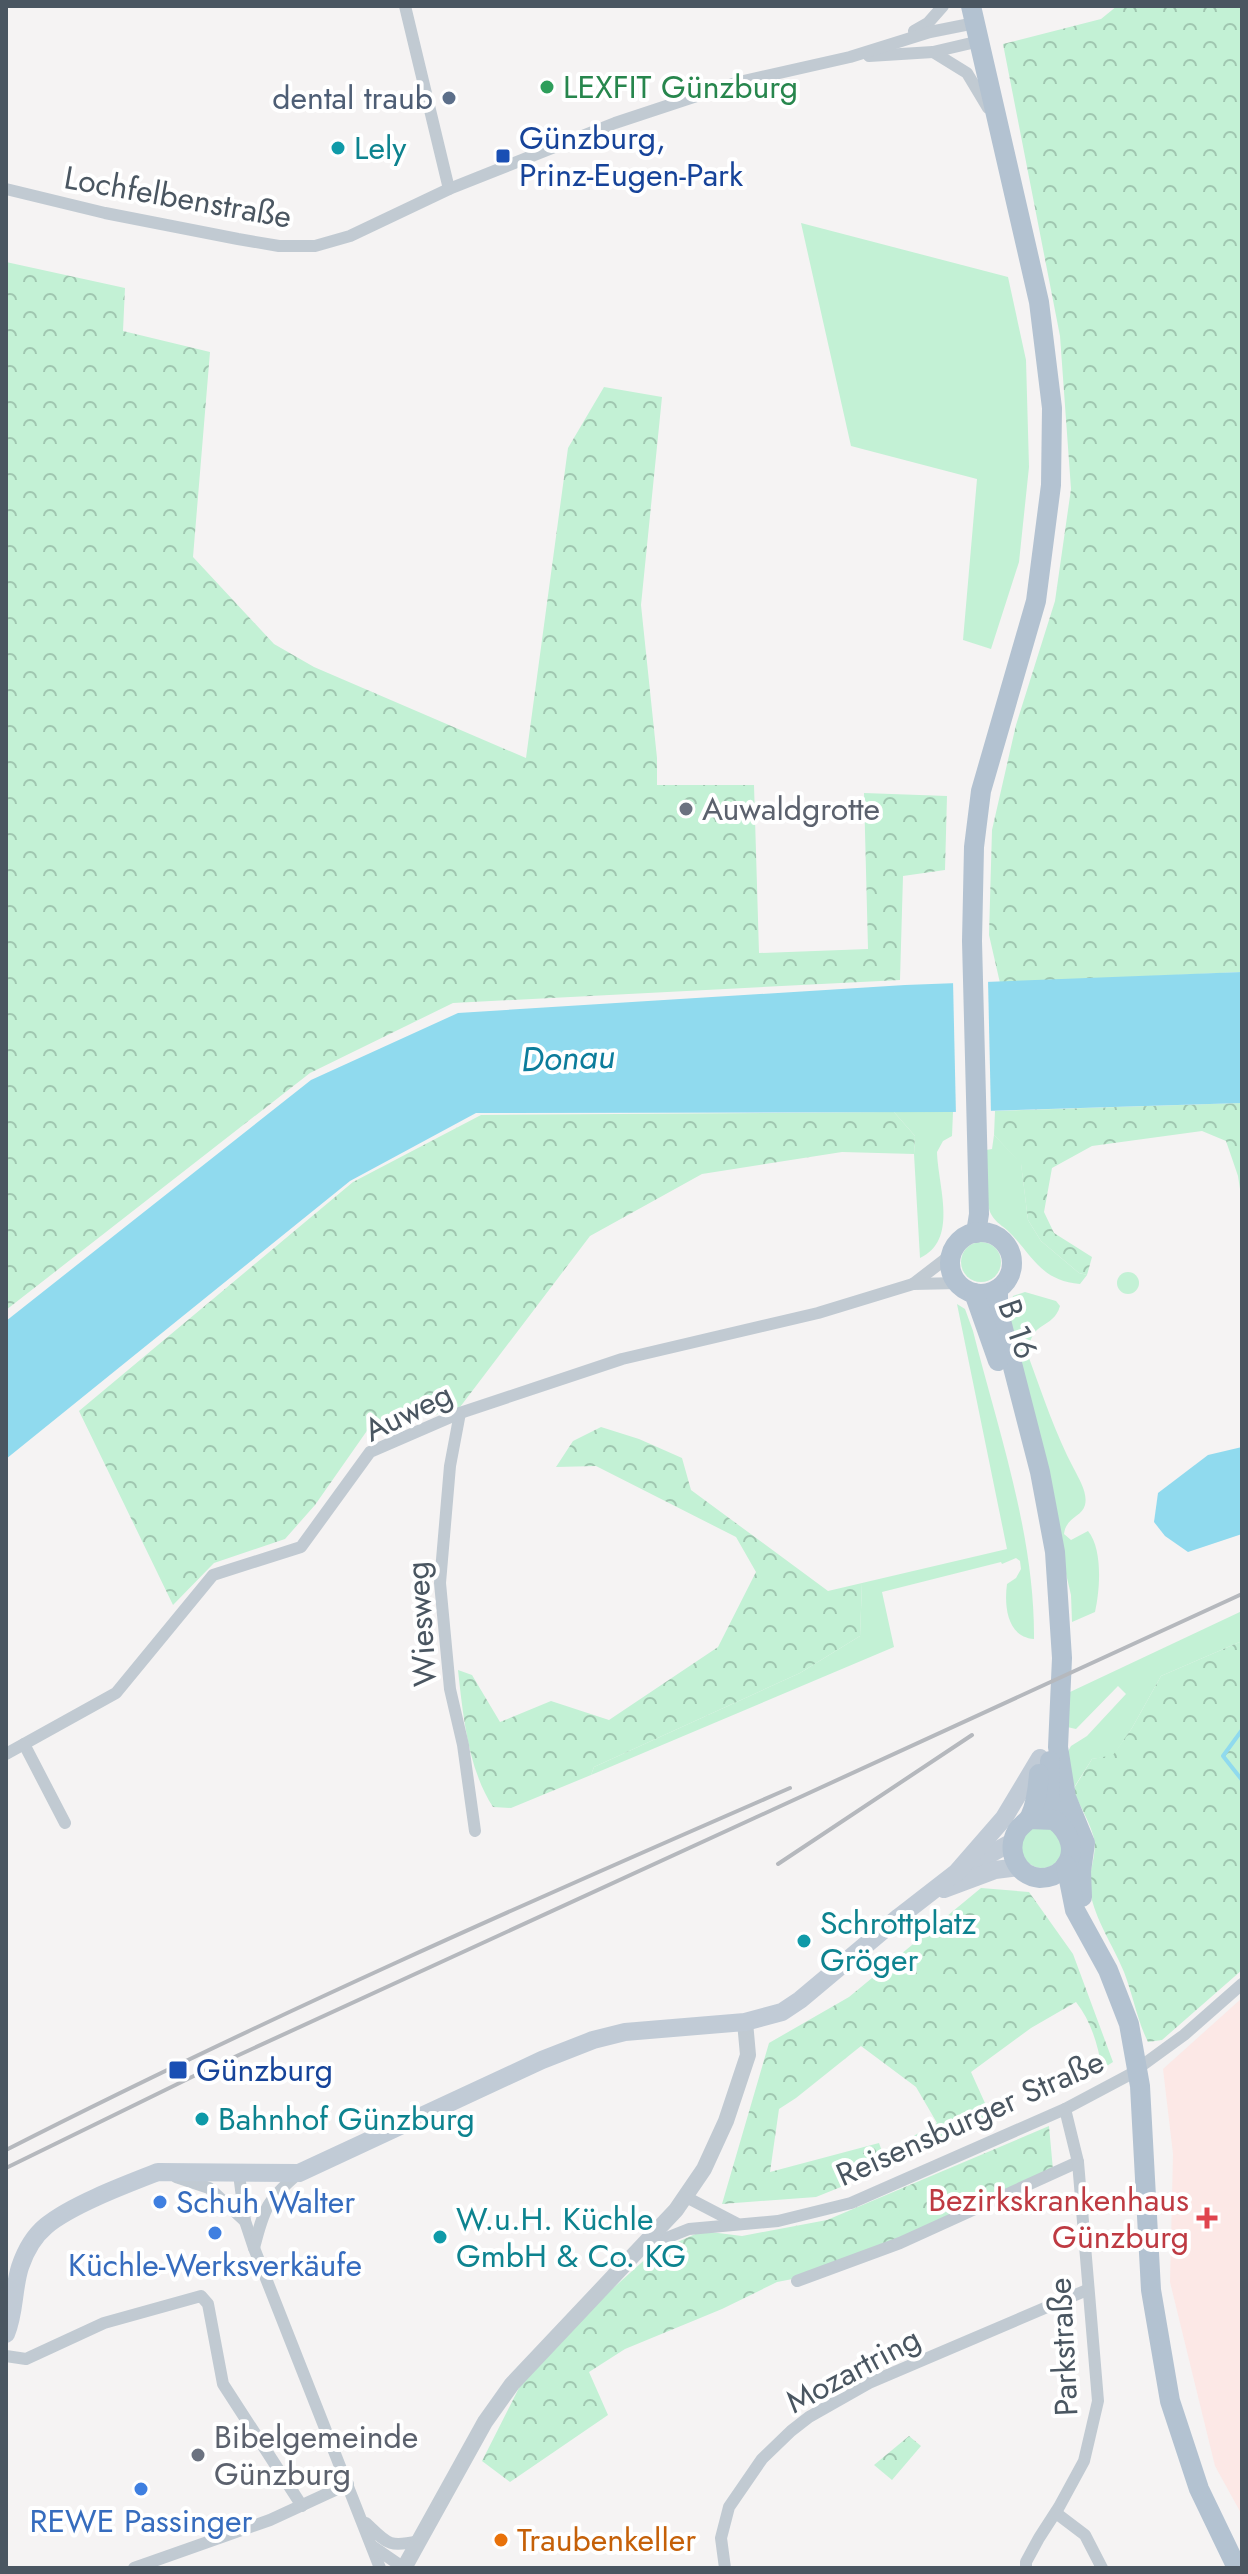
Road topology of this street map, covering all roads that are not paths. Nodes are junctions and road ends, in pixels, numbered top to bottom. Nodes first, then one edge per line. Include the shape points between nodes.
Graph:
1 (405, 6) edge
2 (943, 6) edge
3 (975, 23) edge
4 (887, 46) junction
5 (933, 52) junction
6 (850, 57) junction
7 (999, 131) junction
8 (6, 189) edge
9 (449, 189) junction
10 (976, 1233) junction
11 (952, 1254) junction
12 (913, 1284) junction
13 (966, 1288) junction
14 (998, 1289) junction
15 (1004, 1333) junction
16 (1006, 1384) junction
17 (460, 1413) junction
18 (1056, 1626) junction
19 (24, 1744) junction
20 (1049, 1750) junction
21 (6, 1754) edge
22 (1029, 1819) junction
23 (1054, 1820) junction
24 (65, 1823) dead end
25 (475, 1831) dead end
26 (1012, 1842) junction
27 (1066, 1865) junction
28 (1019, 1867) junction
29 (957, 1872) junction
30 (1041, 1878) junction
31 (927, 1896) junction
32 (1075, 1910) junction
33 (1097, 1951) junction
34 (1242, 1984) edge
35 (745, 2022) junction
36 (1065, 2109) junction
37 (1078, 2162) junction
38 (158, 2172) junction
39 (299, 2173) junction
40 (239, 2174) junction
41 (686, 2197) junction
42 (245, 2221) junction
43 (736, 2223) junction
44 (254, 2248) junction
45 (638, 2249) junction
46 (12, 2267) edge
47 (797, 2281) dead end
48 (1087, 2290) junction
49 (6, 2334) edge
50 (6, 2356) edge
51 (348, 2484) junction
52 (302, 2506) junction
53 (1056, 2513) junction
54 (359, 2516) junction
55 (418, 2541) junction
56 (372, 2546) junction
57 (134, 2568) edge
58 (380, 2568) edge
59 (404, 2568) edge
60 (725, 2568) edge
61 (1026, 2568) edge
62 (1102, 2568) edge
63 (1237, 2568) edge

1 - 9 street
2 - 4 street via 928,23
3 - 4 street, Lochfelbenstraße
3 - 5 street
3 - 7 main road
4 - 6 street, Lochfelbenstraße
5 - 6 street
5 - 7 street via 967,73
6 - 9 street, Lochfelbenstraße via 739,82 594,130
7 - 10 main road via 1041,315 1052,408 1052,477 1036,601 981,791 974,847
8 - 9 street, Lochfelbenstraße via 279,246 315,246 350,236
10 - 11 main road via 961,1240
10 - 14 main road via 992,1234 1009,1250 1010,1275
11 - 12 street, Auweg
11 - 13 main road via 951,1265
12 - 13 street, Auweg
12 - 17 street, Auweg via 818,1313 622,1359
13 - 14 main road
13 - 16 main road, B 16
14 - 15 main road, B 16
15 - 16 main road, B 16
15 - 18 main road, B 16 via 1055,1552
16 - 18 main road, B 16 via 1041,1533
17 - 19 street, Auweg via 370,1452 301,1547 213,1575 116,1693
17 - 25 street, Wiesweg via 442,1531 440,1583 450,1689
18 - 20 main road, B 16 via 1056,1705
19 - 21 street, Auweg
19 - 24 street
20 - 22 main road, B 16
20 - 23 main road, B 16
20 - 29 main road via 1004,1818
20 - 33 main road, B 16 via 1085,1843 1081,1891
22 - 23 main road
22 - 26 main road, B 16
23 - 27 main road, B 16 via 1071,1844
26 - 28 main road
26 - 29 main road
27 - 30 main road
27 - 32 main road, B 16
28 - 30 main road, B 16
28 - 31 main road via 981,1874
29 - 31 main road
30 - 32 main road, B 16
31 - 35 main road via 800,2000 773,2016
32 - 33 main road, B 16
33 - 63 main road, B 16 via 1129,2024 1140,2086 1151,2290 1170,2401 1199,2489
34 - 36 street, Reisensburger Straße via 1129,2075
35 - 39 main road via 625,2032 593,2040
35 - 41 street via 748,2055 741,2078 704,2169
36 - 37 street, Parkstraße
36 - 43 street, Reisensburger Straße via 851,2203 790,2219
37 - 47 street via 900,2243
37 - 48 street, Parkstraße
38 - 40 main road
38 - 42 street via 209,2188
38 - 46 main road via 64,2214 46,2226
39 - 40 main road
39 - 44 street via 273,2195
40 - 42 street
41 - 43 street
41 - 45 street
42 - 44 street
43 - 45 street, Reisensburger Straße via 689,2229
44 - 51 street
45 - 55 street via 512,2384
46 - 49 main road
48 - 53 street, Parkstraße via 1098,2401 1084,2461
48 - 60 street, Mozartring via 869,2383 809,2417 762,2459 729,2507 722,2529
50 - 52 street via 26,2359 104,2323 201,2296 208,2304 223,2384
51 - 52 street
51 - 54 street
52 - 57 street
53 - 61 street, Parkstraße
53 - 62 street via 1085,2535
54 - 55 street via 384,2542
54 - 56 street
55 - 59 street
56 - 58 street
56 - 59 street

